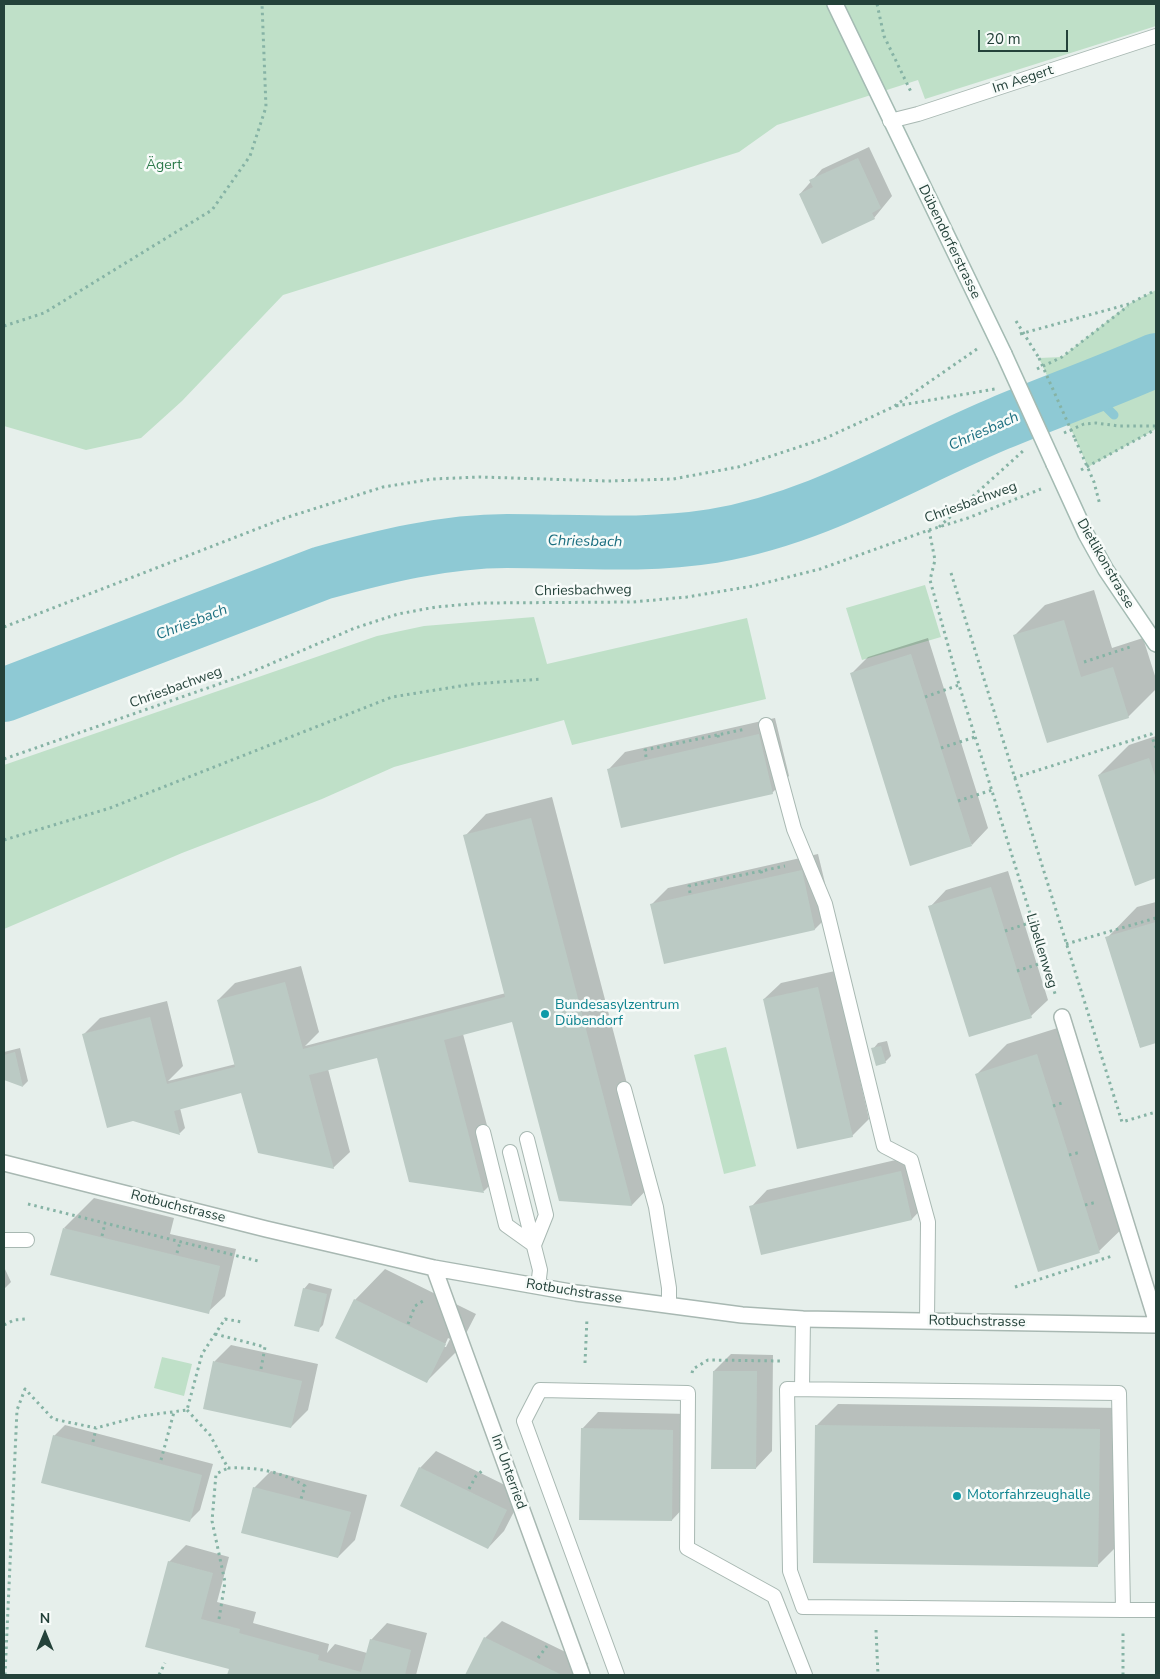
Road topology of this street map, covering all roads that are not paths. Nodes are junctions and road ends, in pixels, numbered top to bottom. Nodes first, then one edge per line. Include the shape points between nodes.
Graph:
1 (835, 4) edge
2 (1156, 36) edge
3 (890, 121) junction
4 (1062, 480) joint
5 (1156, 644) edge
6 (766, 725) road end
7 (1062, 1017) road end
8 (624, 1089) dead end
9 (483, 1132) dead end
10 (527, 1138) dead end
11 (510, 1152) dead end
12 (4, 1163) edge
13 (4, 1240) edge
14 (27, 1240) dead end
15 (534, 1245) junction
16 (434, 1268) junction
17 (538, 1286) junction
18 (669, 1305) junction
19 (803, 1319) junction
20 (1156, 1320) edge
21 (927, 1321) junction
22 (1156, 1325) edge
23 (802, 1389) junction
24 (1123, 1610) junction
25 (1156, 1610) edge
26 (582, 1675) edge
27 (617, 1675) edge
28 (805, 1675) edge

1 - 3 street, Dübendorferstrasse
2 - 3 lane, Im Aegert
3 - 4 street, Dübendorferstrasse, bridge
4 - 5 street, Dietlikonstrasse via 1106,570
6 - 21 lane via 794,829 825,904 884,1146 912,1160 928,1222
7 - 20 street
8 - 18 lane via 656,1207
9 - 15 lane via 506,1225
10 - 15 lane via 546,1215
11 - 15 lane
12 - 16 street, Rotbuchstrasse
13 - 14 lane
15 - 17 lane via 540,1270
16 - 17 street, Rotbuchstrasse
16 - 26 street, Im Unterried
17 - 18 street, Rotbuchstrasse
18 - 19 street, Rotbuchstrasse
19 - 21 street, Rotbuchstrasse
19 - 23 lane
21 - 22 street, Rotbuchstrasse
23 - 24 lane via 1119,1393
23 - 24 lane via 787,1389 790,1571 803,1607
24 - 25 lane
27 - 28 lane via 524,1421 540,1390 688,1393 687,1548 774,1596

